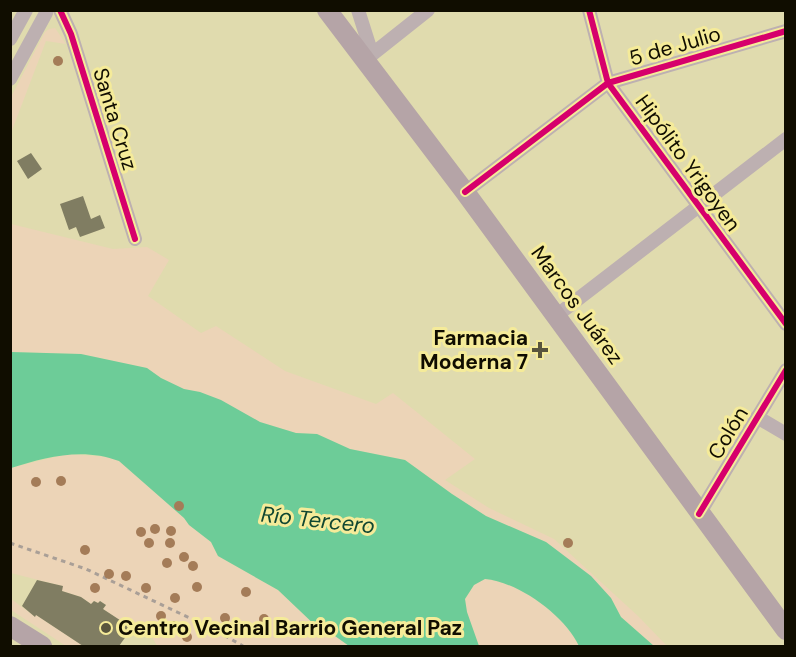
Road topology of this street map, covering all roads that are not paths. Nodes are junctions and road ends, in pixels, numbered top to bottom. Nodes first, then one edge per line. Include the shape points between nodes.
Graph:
1 (26, 10) edge
2 (327, 10) edge
3 (358, 10) edge
4 (428, 10) edge
5 (589, 10) edge
6 (50, 11) edge
7 (786, 31) edge
8 (10, 39) edge
9 (368, 57) junction
10 (10, 79) edge
11 (608, 83) junction
12 (786, 139) edge
13 (465, 192) junction
14 (698, 207) junction
15 (135, 239) dead end
16 (556, 316) junction
17 (786, 324) edge
18 (786, 370) edge
19 (757, 417) junction
20 (786, 434) edge
21 (699, 514) junction
22 (10, 626) edge
23 (786, 630) edge
24 (42, 646) edge

1 - 8 street
2 - 9 main road, Marcos Juárez
3 - 9 street
4 - 9 street
5 - 11 street, Hipólito Yrigoyen
6 - 10 street
6 - 15 street, Santa Cruz via 71,34
7 - 11 street, 5 de Julio
9 - 13 main road, Marcos Juárez
11 - 13 street, 5 de Julio
11 - 14 street, Hipólito Yrigoyen
12 - 14 street
13 - 16 main road, Marcos Juárez
14 - 16 street
14 - 17 street, Hipólito Yrigoyen
16 - 21 main road, Marcos Juárez
18 - 19 street, Colón
19 - 20 street
19 - 21 street, Colón
21 - 23 main road, Marcos Juárez
22 - 24 main road

